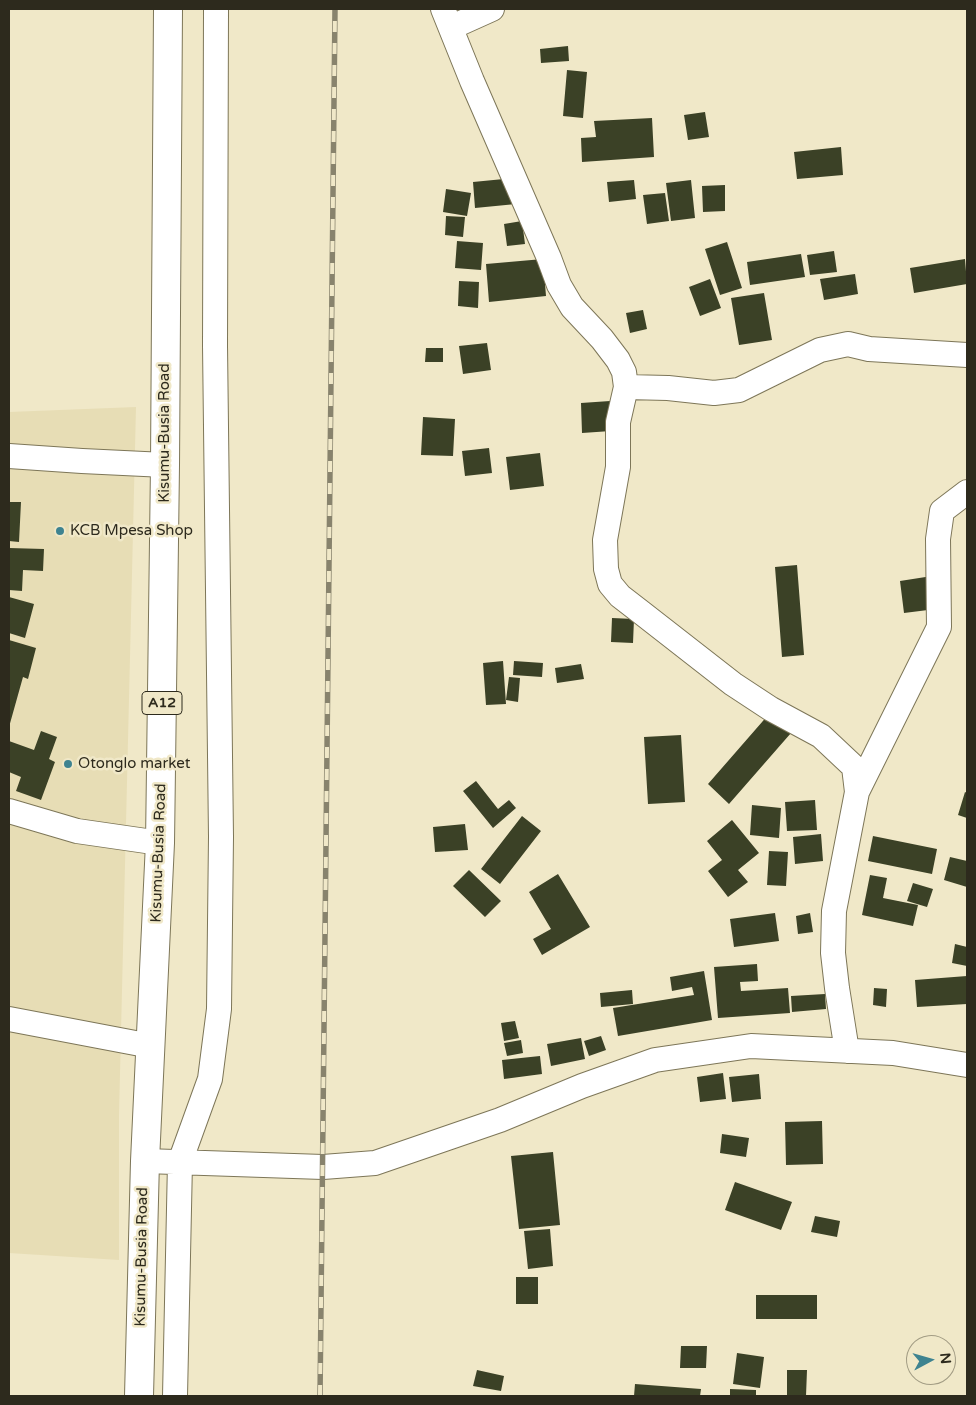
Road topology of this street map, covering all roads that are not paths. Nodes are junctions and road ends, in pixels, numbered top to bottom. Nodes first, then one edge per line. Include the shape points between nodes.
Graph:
1 (168, 9) edge
2 (216, 9) edge
3 (492, 9) edge
4 (448, 18) edge
5 (967, 355) edge
6 (626, 387) junction
7 (9, 456) edge
8 (165, 465) junction
9 (967, 492) edge
10 (857, 792) junction
11 (9, 811) edge
12 (160, 843) junction
13 (9, 1019) edge
14 (151, 1046) junction
15 (848, 1051) junction
16 (967, 1065) edge
17 (145, 1161) junction
18 (180, 1162) junction
19 (139, 1396) edge
20 (175, 1396) edge

1 - 8 highway, Kisumu-Busia Road / A12
2 - 18 street via 215,345 221,837 219,1009 210,1079
3 - 4 street
4 - 6 street via 558,285 572,307 618,360
5 - 6 street via 869,349 848,344 820,350 739,390 714,393
6 - 10 street via 618,422 618,467 605,540 610,584 642,614 733,684 820,736 854,767
7 - 8 street
8 - 12 highway, Kisumu-Busia Road / A12
9 - 10 street via 942,511 938,539 939,627
10 - 15 street via 834,911 833,953
11 - 12 street via 78,831
12 - 14 highway, Kisumu-Busia Road / A12
13 - 14 street
14 - 17 highway, Kisumu-Busia Road / A12
15 - 16 street via 893,1053
15 - 18 street via 751,1046 655,1060 500,1120 375,1163 323,1168
17 - 18 street
17 - 19 highway, Kisumu-Busia Road / A12
18 - 20 street

